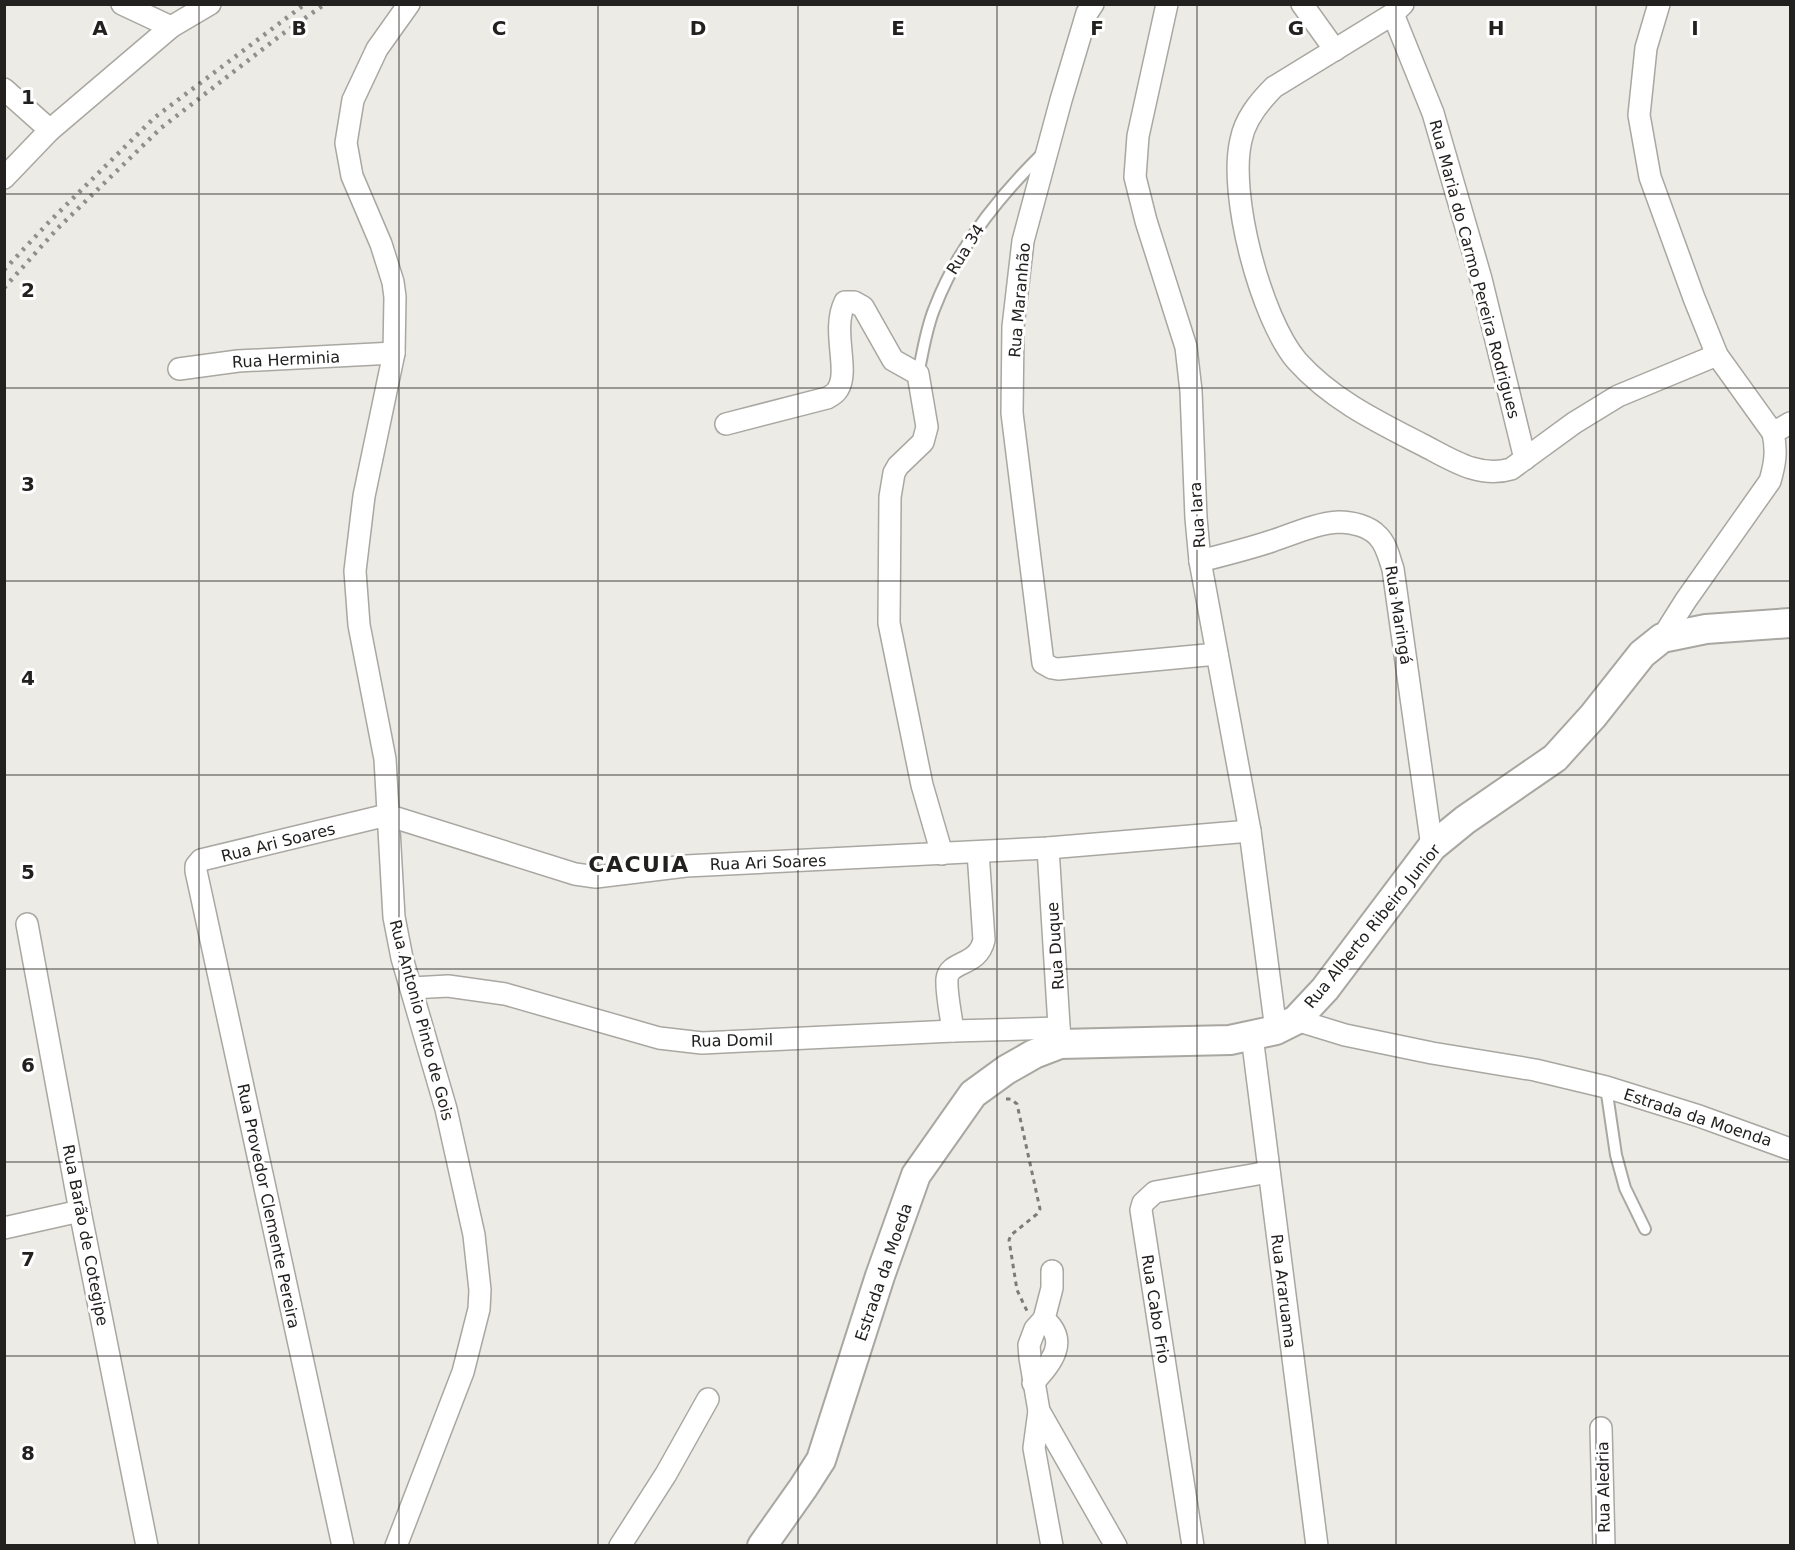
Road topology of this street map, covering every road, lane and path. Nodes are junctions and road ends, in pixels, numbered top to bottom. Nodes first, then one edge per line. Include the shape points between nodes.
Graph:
1 (122, 4) edge
2 (210, 4) edge
3 (409, 4) edge
4 (1093, 4) edge
5 (1167, 4) edge
6 (1302, 4) edge
7 (1659, 4) edge
8 (1398, 9) edge
9 (171, 27) junction
10 (1335, 50) junction
11 (4, 89) edge
12 (50, 130) junction
13 (1050, 145) junction
14 (4, 178) edge
15 (394, 353) junction
16 (1717, 355) junction
17 (179, 369) dead end
18 (918, 374) junction
19 (726, 424) dead end
20 (1782, 428) edge
21 (1525, 459) junction
22 (1200, 561) junction
23 (1791, 623) edge
24 (1662, 638) junction
25 (1217, 654) junction
26 (387, 815) junction
27 (1250, 831) junction
28 (1432, 847) junction
29 (1048, 848) junction
30 (978, 852) junction
31 (942, 854) junction
32 (196, 866) joint
33 (27, 924) dead end
34 (412, 988) junction
35 (1275, 1029) junction
36 (953, 1031) junction
37 (1060, 1036) junction
38 (1606, 1087) junction
39 (973, 1094) junction
40 (1791, 1149) edge
41 (1269, 1172) junction
42 (80, 1211) junction
43 (4, 1228) edge
44 (1645, 1228) dead end
45 (1052, 1271) dead end
46 (1039, 1324) junction
47 (708, 1399) dead end
48 (1039, 1411) junction
49 (1601, 1428) dead end
50 (147, 1545) edge
51 (343, 1545) edge
52 (396, 1545) edge
53 (620, 1545) edge
54 (762, 1545) edge
55 (1052, 1545) edge
56 (1116, 1545) edge
57 (1193, 1545) edge
58 (1317, 1545) edge
59 (1604, 1545) edge

1 - 9 street
2 - 9 street
3 - 15 street, Rua Antonio Pinto de Gois via 377,49 353,100 346,143 352,176 393,282
4 - 13 street, Rua Maranhão via 1087,13
5 - 22 street, Rua Iara via 1138,136 1135,177 1186,347
6 - 10 street
7 - 16 street via 1646,48 1639,115 1650,177
8 - 10 street
8 - 21 street, Rua Maria do Carmo Pereira Rodrigues via 1481,279
9 - 12 street
10 - 21 street via 1261,99 1241,138 1237,181 1242,215 1250,254 1276,326 1296,358 1319,383 1377,421 1483,472 1511,469
11 - 12 street
12 - 14 street
13 - 18 lane, Rua 34 via 974,232 952,268 934,308
13 - 25 street, Rua Maranhão via 1023,241 1013,327 1012,413 1043,663 1058,669
15 - 17 street, Rua Herminia via 238,361
15 - 26 street, Rua Antonio Pinto de Gois via 364,496 355,571 359,625 385,759
16 - 20 street
16 - 21 street via 1618,396
18 - 19 street via 893,360 863,307 845,302 839,323 842,380 838,391 827,398
18 - 31 street via 927,427 923,442 894,473 889,623 922,785
20 - 24 street via 1770,481
22 - 25 street, Rua Iara
22 - 28 street, Rua Maringá via 1339,522 1357,524 1378,535 1393,569
23 - 24 main road, Rua Alberto Ribeiro Junior via 1706,629
24 - 28 main road, Rua Alberto Ribeiro Junior via 1642,654 1555,758
25 - 27 street, Rua Iara
26 - 31 street, Rua Ari Soares via 567,872 596,877 708,864
26 - 32 street, Rua Ari Soares via 201,860
26 - 34 street, Rua Antonio Pinto de Gois via 394,916
27 - 29 street, Rua Ari Soares
27 - 35 street, Rua Iara
28 - 35 main road, Rua Alberto Ribeiro Junior via 1325,988
29 - 30 street, Rua Ari Soares
29 - 37 street, Rua Duque
30 - 31 street, Rua Ari Soares
30 - 36 street via 984,940 978,956 953,968 947,978
32 - 51 street, Rua Provedor Clemente Pereira
33 - 42 street, Rua Barão de Cotegipe
34 - 36 street, Rua Domil via 448,986 505,994 659,1038 702,1043
34 - 52 street, Rua Antonio Pinto de Gois via 446,1109 474,1235 480,1290 479,1310 463,1372
35 - 37 main road via 1230,1040
35 - 38 street, Estrada da Moenda via 1345,1035
35 - 41 street, Rua Araruama
36 - 37 street, Rua Domil
37 - 39 main road, Estrada da Moeda
38 - 40 street, Estrada da Moenda
38 - 44 lane via 1625,1188
39 - 46 path via 1011,1099 1017,1104 1040,1209 1009,1240 1017,1290
39 - 54 main road, Estrada da Moeda via 916,1175 821,1460
41 - 57 street, Rua Cabo Frio via 1155,1192 1141,1210
41 - 58 street, Rua Araruama
42 - 43 street
42 - 50 street, Rua Barão de Cotegipe
45 - 46 street via 1052,1288
46 - 48 street via 1053,1327 1056,1338 1051,1362 1033,1383
47 - 53 street
48 - 55 street via 1034,1448
48 - 56 street
49 - 59 street, Rua Aledria

